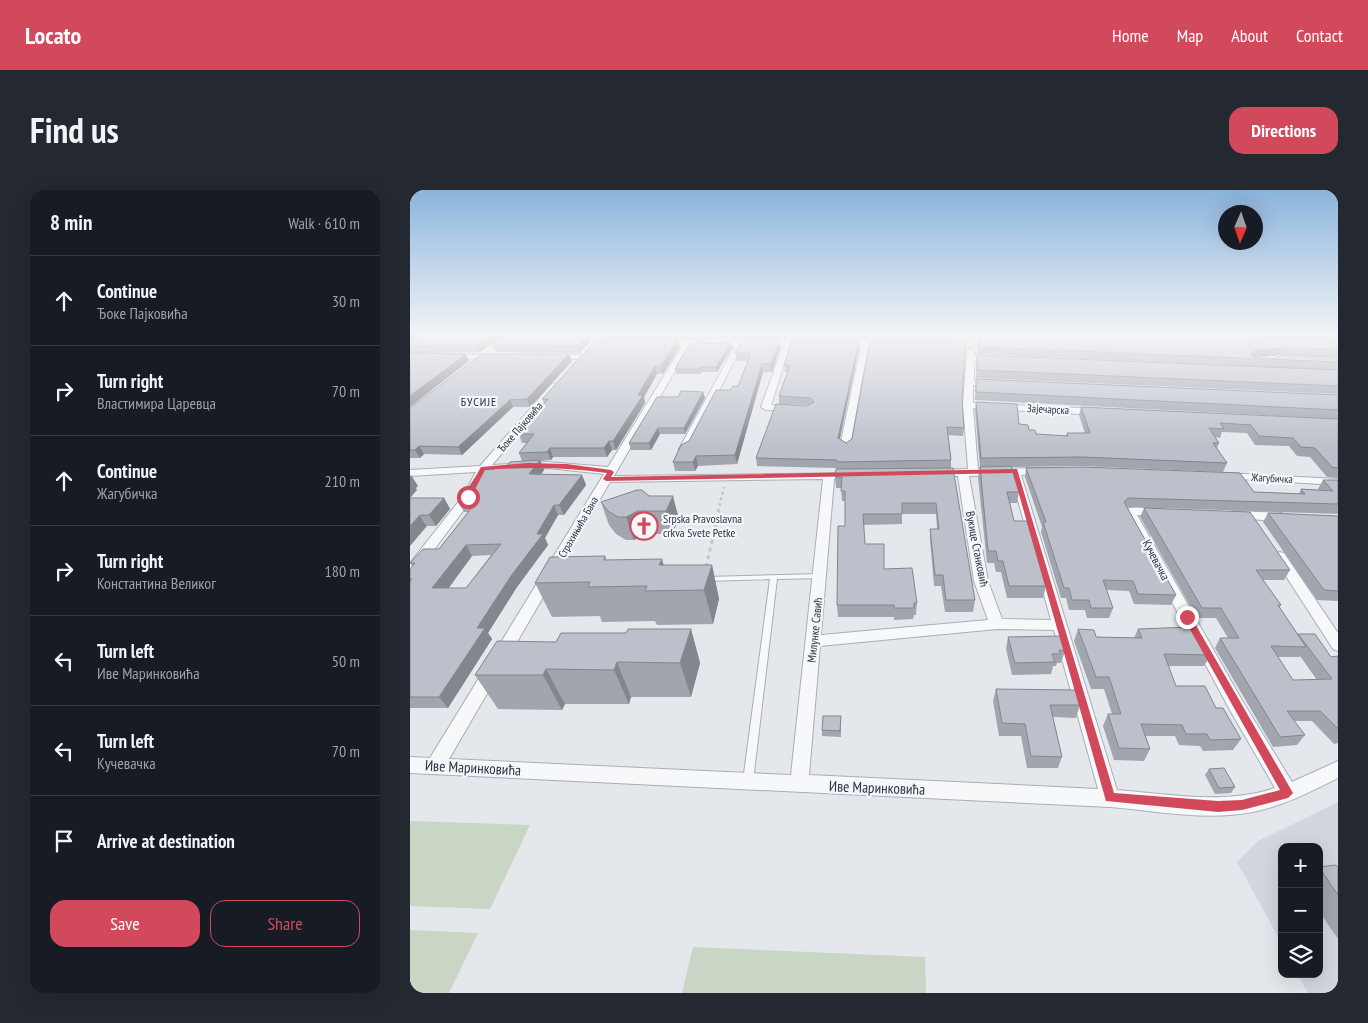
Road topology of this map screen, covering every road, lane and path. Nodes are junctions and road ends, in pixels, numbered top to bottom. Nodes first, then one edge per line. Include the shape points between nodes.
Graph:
1 (567, 372) edge
2 (673, 372) edge
3 (724, 372) edge
4 (778, 372) edge
5 (859, 372) edge
6 (969, 372) edge
7 (968, 382) junction
8 (1006, 384) edge
9 (968, 405) junction
10 (798, 409) edge
11 (1111, 413) edge
12 (844, 446) edge
13 (684, 449) edge
14 (483, 469) junction
15 (1015, 471) junction
16 (1052, 471) edge
17 (968, 472) junction
18 (410, 473) edge
19 (925, 473) edge
20 (867, 474) edge
21 (608, 475) junction
22 (1208, 475) edge
23 (829, 476) junction
24 (726, 477) junction
25 (1338, 482) edge
26 (1176, 513) edge
27 (1222, 515) edge
28 (1250, 516) junction
29 (1299, 518) edge
30 (1262, 532) edge
31 (1273, 548) edge
32 (410, 572) edge
33 (820, 576) junction
34 (774, 578) junction
35 (693, 579) edge
36 (703, 579) junction
37 (997, 624) junction
38 (1060, 625) junction
39 (814, 641) junction
40 (1338, 645) edge
41 (410, 766) edge
42 (434, 767) junction
43 (1338, 769) edge
44 (748, 781) junction
45 (799, 784) junction
46 (1288, 793) junction
47 (1110, 798) junction

1 - 14 street, Ђоке Пајковића
2 - 21 street, Страхињића Бана
3 - 13 street
4 - 10 street via 766,407
5 - 12 street
6 - 7 street, Вукице Станковић
7 - 8 street
7 - 9 street, Вукице Станковић
9 - 11 street, Зајечарска
9 - 17 street, Вукице Станковић
14 - 18 street
14 - 21 street via 548,465
14 - 32 street, Ђоке Пајковића via 468,497
15 - 16 street
15 - 17 street
15 - 38 street
17 - 19 street
17 - 37 street, Вукице Станковић via 981,581
20 - 23 street
21 - 24 street
21 - 42 street, Страхињића Бана via 550,583
22 - 25 street, Жагубичка
23 - 24 street
23 - 33 street, Милунке Савић
24 - 36 path
26 - 46 street, Кучевачка via 1129,511
27 - 28 street
28 - 29 street
28 - 30 street
31 - 40 street
33 - 34 lane
33 - 39 street, Милунке Савић
34 - 36 lane
34 - 44 lane
35 - 36 lane
37 - 38 street
37 - 39 street
38 - 47 street
39 - 45 street, Милунке Савић
41 - 42 street, Иве Маринковића
42 - 44 street, Иве Маринковића
43 - 46 street, Иве Маринковића
44 - 45 street, Иве Маринковића
45 - 47 street, Иве Маринковића
46 - 47 street, Иве Маринковића via 1242,805 1218,806

